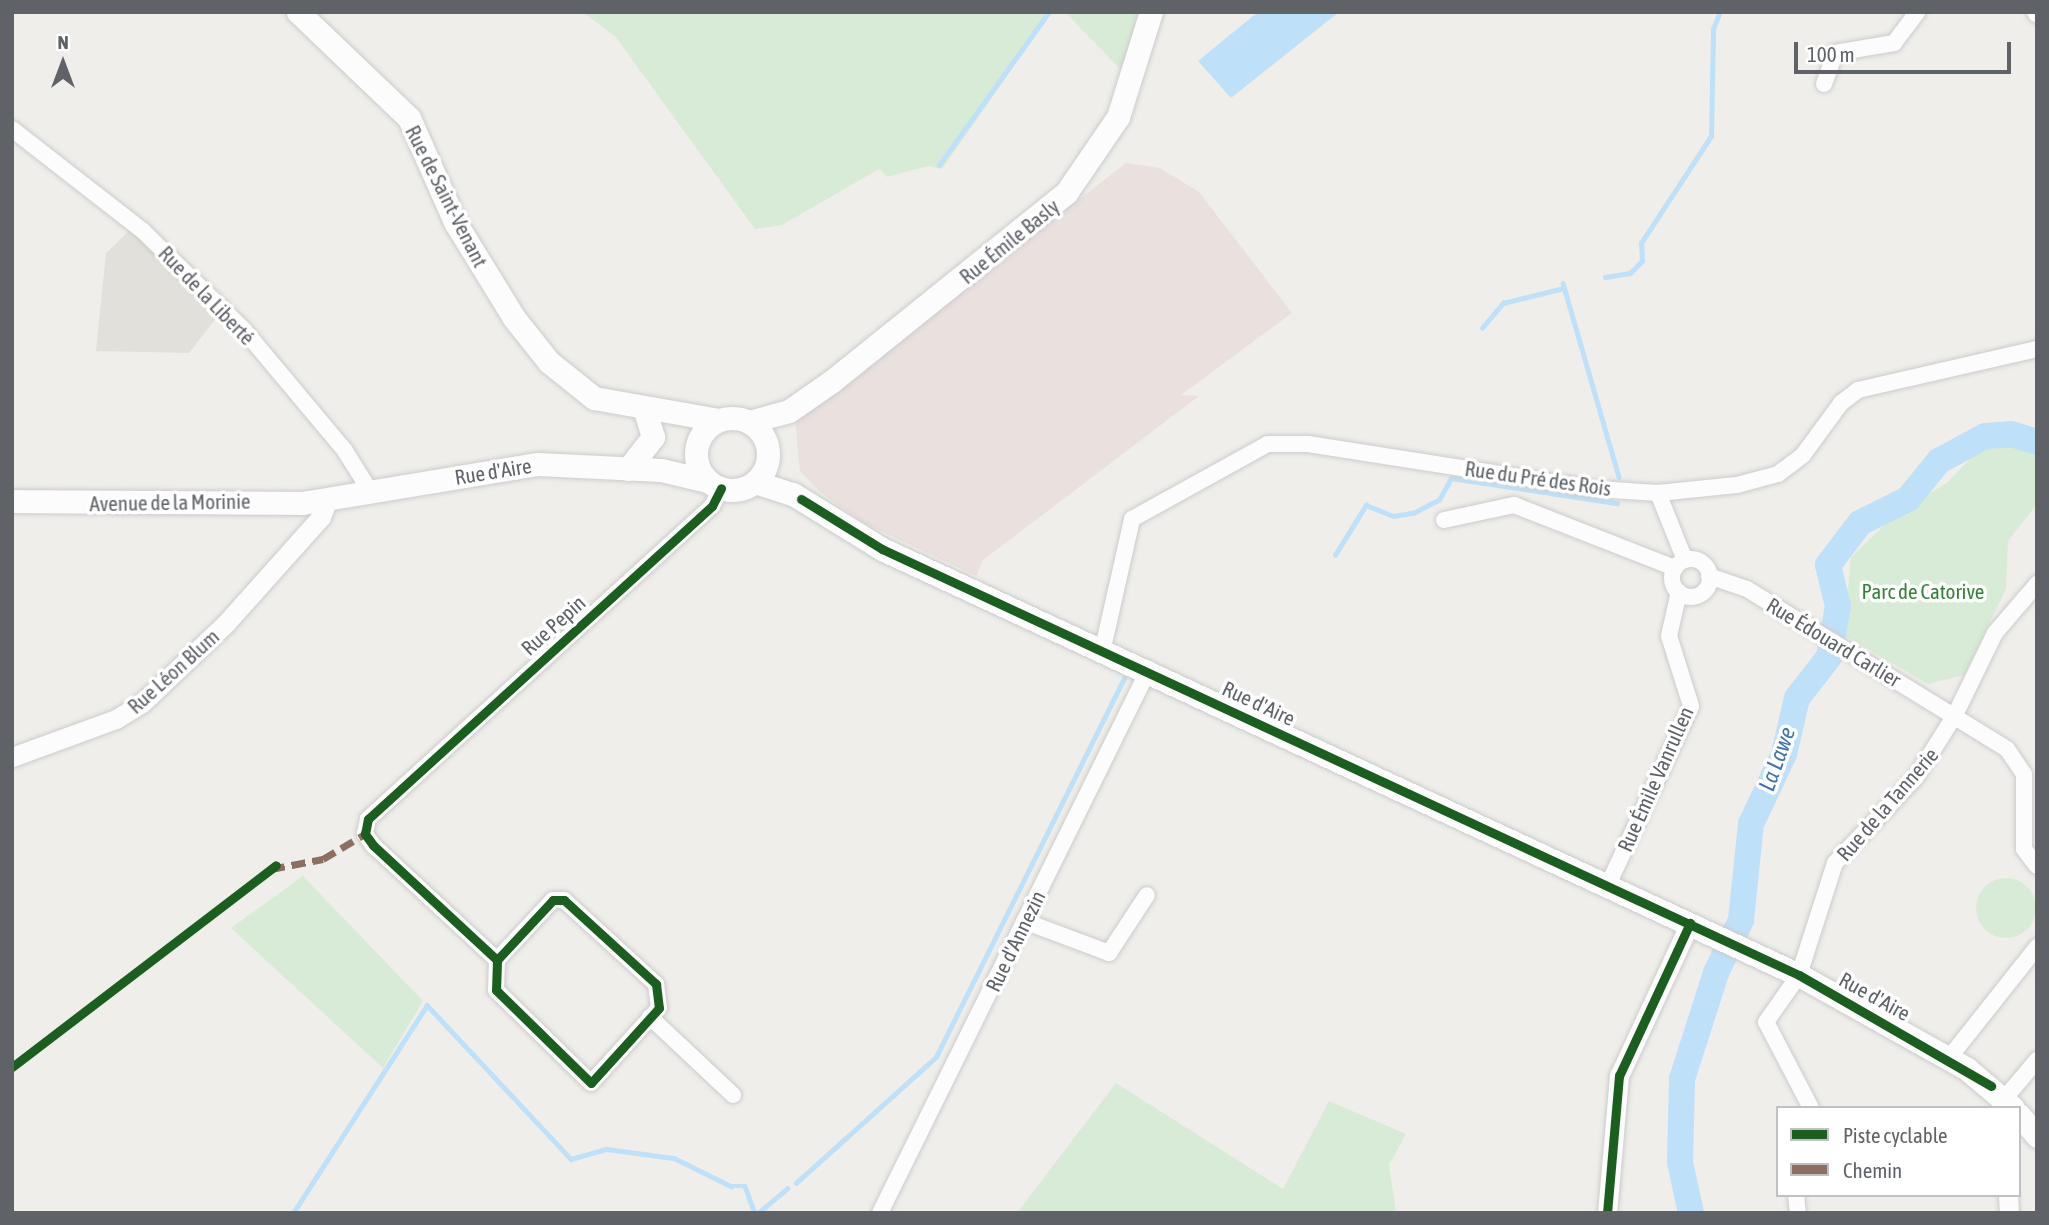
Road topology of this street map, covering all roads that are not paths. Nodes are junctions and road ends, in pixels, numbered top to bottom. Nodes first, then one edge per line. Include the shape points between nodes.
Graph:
1 (299, 12) edge
2 (1151, 12) edge
3 (1917, 12) edge
4 (1824, 84) dead end
5 (12, 130) edge
6 (2037, 349) edge
7 (653, 407) junction
8 (789, 411) junction
9 (719, 420) junction
10 (749, 422) junction
11 (698, 447) junction
12 (767, 450) junction
13 (628, 469) junction
14 (661, 470) junction
15 (755, 482) junction
16 (715, 484) junction
17 (370, 491) junction
18 (1658, 493) junction
19 (793, 494) junction
20 (328, 499) junction
21 (12, 501) edge
22 (302, 503) junction
23 (1444, 520) dead end
24 (301, 538) junction
25 (1680, 564) junction
26 (1709, 576) junction
27 (2037, 584) edge
28 (1679, 592) junction
29 (1107, 640) junction
30 (1149, 669) junction
31 (1955, 715) junction
32 (12, 757) edge
33 (2037, 866) edge
34 (1608, 885) junction
35 (1147, 895) dead end
36 (1024, 921) junction
37 (1690, 923) junction
38 (2037, 947) edge
39 (497, 960) junction
40 (1799, 975) junction
41 (650, 1017) junction
42 (1949, 1058) junction
43 (2037, 1060) edge
44 (733, 1095) dead end
45 (1810, 1106) edge
46 (2010, 1106) edge
47 (2012, 1106) edge
48 (2021, 1118) edge
49 (2037, 1136) edge
50 (880, 1213) edge
51 (1608, 1213) edge

1 - 7 main road, Rue de Saint-Venant via 408,118 462,233 550,362 594,398
2 - 8 main road, Rue Émile Basly via 1118,117 1082,176 1049,210
3 - 4 street via 1894,43 1835,53
5 - 17 street, Rue de la Liberté via 144,231 244,330 345,452
6 - 18 street, Rue du Pré des Rois via 1858,390 1841,403 1803,455 1778,474
7 - 9 main road, Rue de Saint-Venant
7 - 11 main road
7 - 13 main road via 653,437
8 - 10 main road, Rue Émile Basly
8 - 12 main road, Rue Émile Basly
9 - 10 main road
9 - 11 main road
10 - 12 main road
11 - 14 main road
11 - 16 main road
12 - 15 main road
12 - 19 main road, Rue d'Aire
13 - 14 main road, Rue d'Aire
13 - 17 main road, Rue d'Aire via 538,464
14 - 16 main road
15 - 16 main road
15 - 19 main road, Rue d'Aire
16 - 39 street, Rue Pepin via 712,506 402,783 368,819 365,834
17 - 20 main road, Rue d'Aire
18 - 25 street
18 - 29 street, Rue du Pré des Rois via 1308,443 1268,444 1132,519
19 - 29 main road, Rue d'Aire via 883,549
20 - 22 main road, Avenue de la Morinie
20 - 24 street, Rue Léon Blum via 321,517
21 - 22 main road, Avenue de la Morinie
22 - 24 street
23 - 25 street via 1514,505
24 - 32 street, Rue Léon Blum via 142,703 116,719
25 - 26 street, Rue Édouard Carlier via 1701,562
25 - 28 street
26 - 28 street via 1697,596
26 - 31 street, Rue Édouard Carlier via 1747,589
27 - 31 street, Rue de la Tannerie via 1994,633
28 - 34 street, Rue Émile Vanrullen via 1669,636 1691,706
29 - 30 main road, Rue d'Aire
30 - 34 main road, Rue d'Aire
30 - 36 street, Rue d'Annezin
31 - 33 street, Rue Édouard Carlier via 2020,762 2024,849
31 - 40 street, Rue de la Tannerie via 1916,777 1835,863
34 - 37 main road, Rue d'Aire
35 - 36 street via 1109,953
36 - 50 street, Rue d'Annezin
37 - 40 main road, Rue d'Aire
37 - 51 street via 1619,1076
38 - 42 street
39 - 41 street via 496,990 591,1083
39 - 41 street via 553,900 564,900 656,985 659,1008
40 - 42 main road, Rue d'Aire
40 - 45 street, Rue de la Tannerie via 1766,1022
41 - 44 street
42 - 46 main road, Rue d'Aire
43 - 47 street
48 - 49 main road, Rue d'Aire

